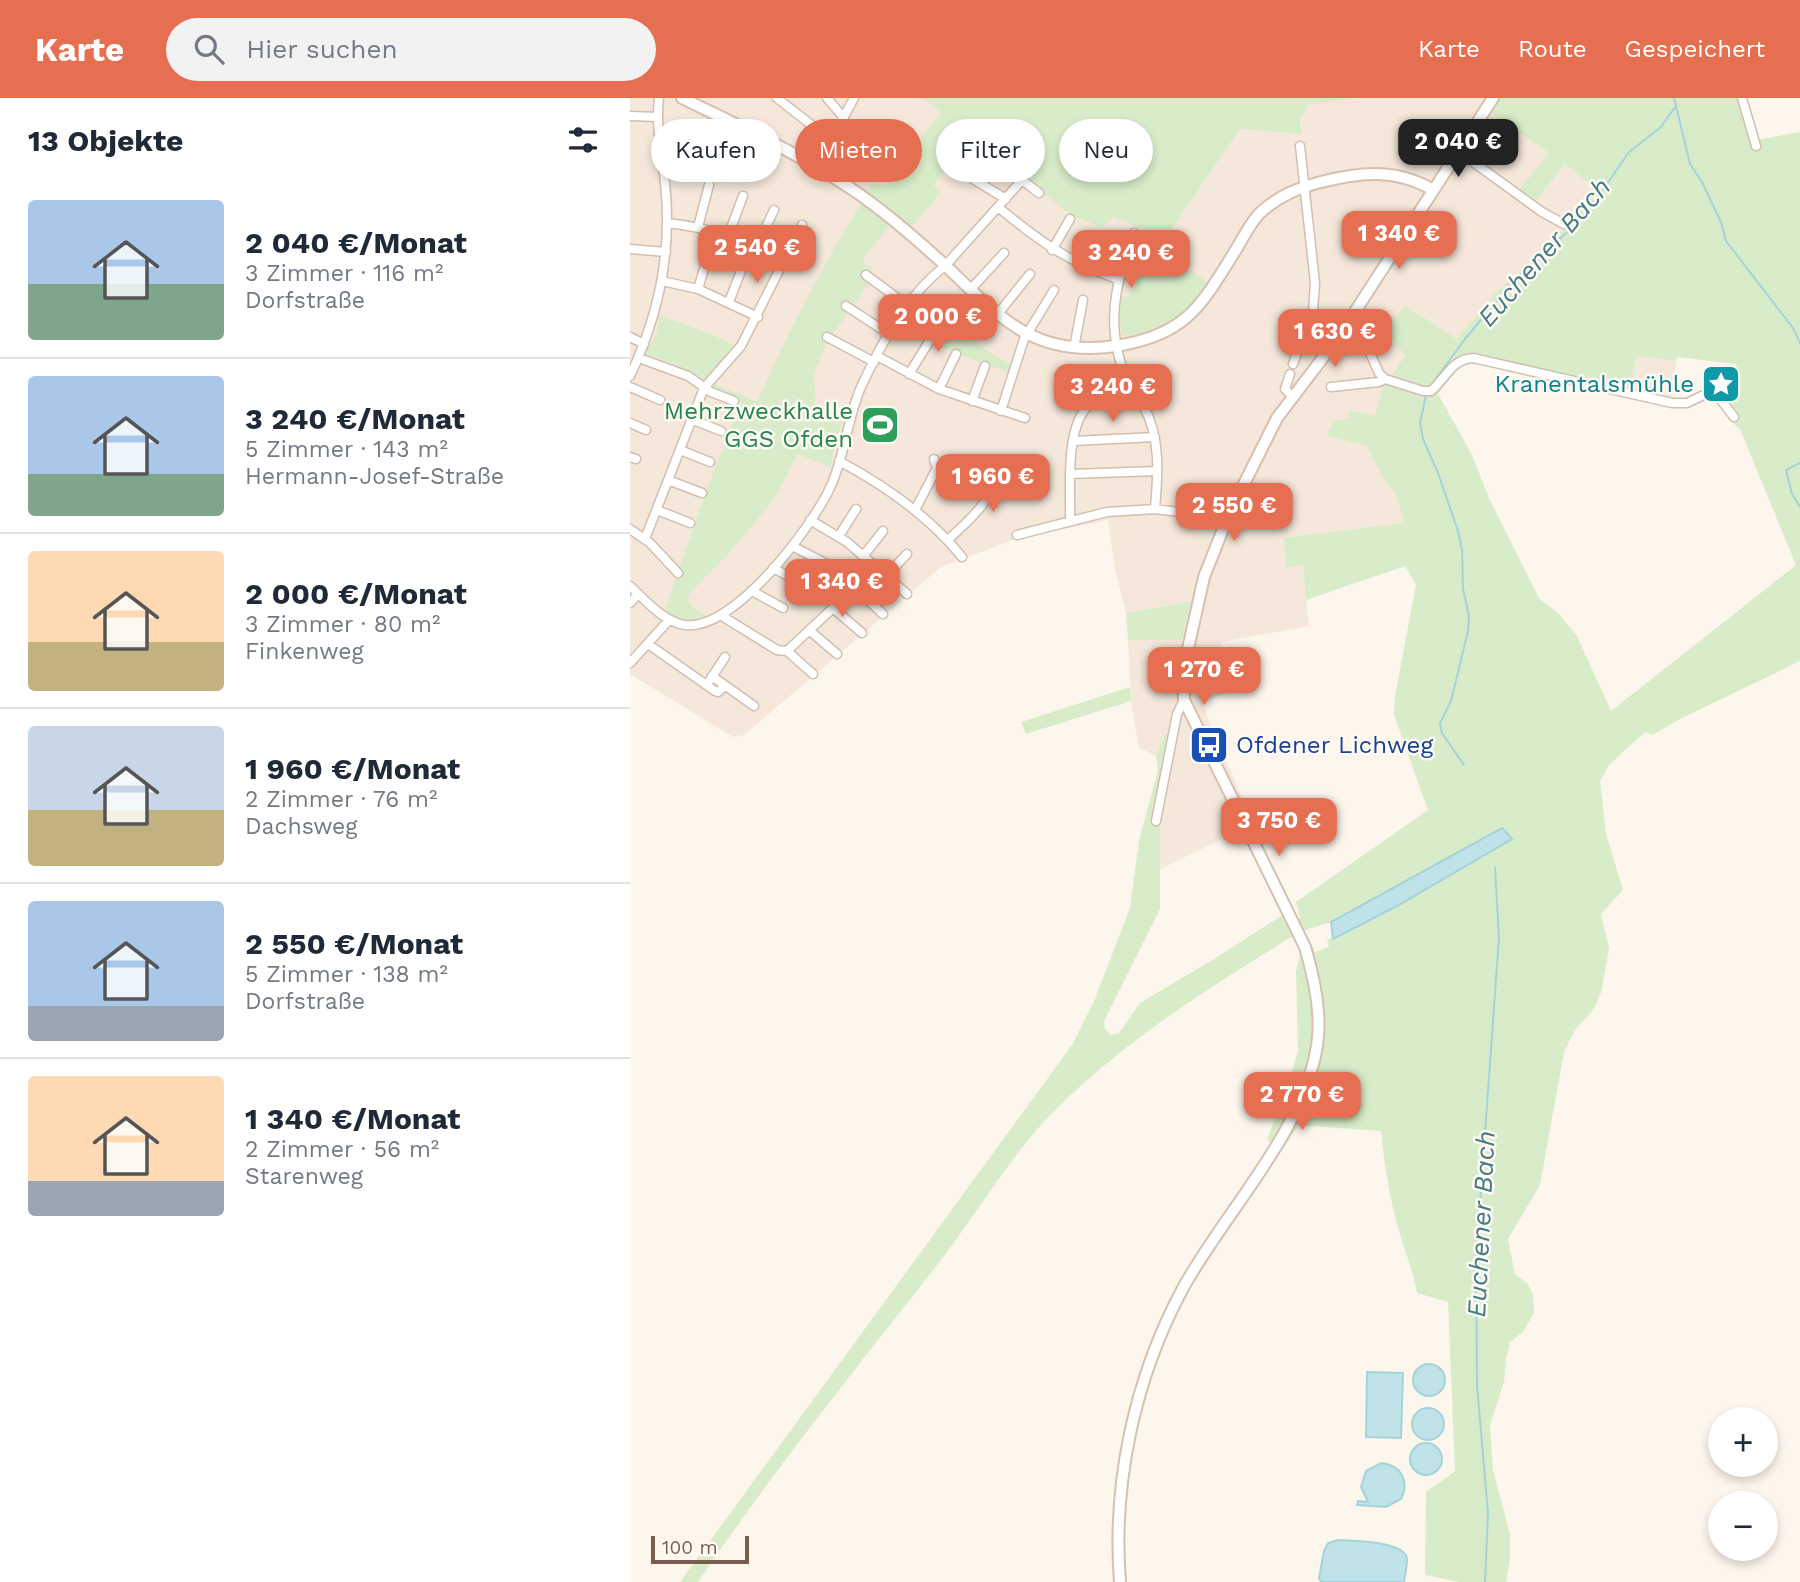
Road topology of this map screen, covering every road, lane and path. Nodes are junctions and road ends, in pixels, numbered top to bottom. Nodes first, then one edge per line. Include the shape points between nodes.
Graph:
1 (659, 98) edge
2 (682, 98) edge
3 (777, 98) edge
4 (827, 98) edge
5 (854, 98) edge
6 (1493, 98) edge
7 (1742, 98) edge
8 (630, 116) edge
9 (657, 117) junction
10 (804, 119) edge
11 (842, 119) edge
12 (844, 119) edge
13 (1300, 146) dead end
14 (1756, 146) dead end
15 (1458, 150) junction
16 (795, 155) edge
17 (839, 182) edge
18 (979, 182) edge
19 (709, 185) dead end
20 (1305, 186) junction
21 (1433, 190) junction
22 (1039, 194) dead end
23 (743, 196) dead end
24 (1006, 199) junction
25 (998, 207) junction
26 (774, 210) dead end
27 (1070, 219) dead end
28 (667, 223) junction
29 (1564, 224) dead end
30 (802, 225) dead end
31 (698, 227) junction
32 (715, 232) junction
33 (1134, 233) dead end
34 (728, 236) junction
35 (1097, 237) dead end
36 (754, 247) junction
37 (630, 250) edge
38 (1052, 250) junction
39 (666, 251) junction
40 (1004, 253) dead end
41 (783, 265) junction
42 (945, 266) junction
43 (1084, 267) junction
44 (1030, 274) dead end
45 (866, 275) dead end
46 (1117, 279) junction
47 (662, 281) junction
48 (698, 289) junction
49 (970, 290) junction
50 (1054, 290) dead end
51 (1083, 300) dead end
52 (729, 302) junction
53 (846, 306) dead end
54 (908, 306) junction
55 (997, 315) junction
56 (758, 317) junction
57 (943, 319) dead end
58 (1349, 321) junction
59 (889, 334) junction
60 (1028, 334) junction
61 (630, 337) edge
62 (827, 337) dead end
63 (644, 344) junction
64 (1116, 346) junction
65 (1074, 348) junction
66 (956, 354) dead end
67 (639, 358) junction
68 (875, 359) junction
69 (1293, 364) dead end
70 (985, 366) dead end
71 (909, 374) junction
72 (1290, 374) dead end
73 (630, 376) edge
74 (1385, 379) junction
75 (1131, 384) junction
76 (630, 387) edge
77 (1331, 387) dead end
78 (704, 388) junction
79 (939, 388) junction
80 (1292, 396) junction
81 (660, 400) dead end
82 (734, 401) dead end
83 (972, 401) junction
84 (1001, 411) junction
85 (1734, 417) dead end
86 (1024, 418) dead end
87 (691, 419) junction
88 (630, 423) edge
89 (646, 430) dead end
90 (721, 431) dead end
91 (1155, 437) junction
92 (1073, 441) junction
93 (680, 450) junction
94 (934, 459) dead end
95 (839, 461) junction
96 (710, 462) dead end
97 (992, 471) dead end
98 (1157, 471) junction
99 (1071, 474) junction
100 (668, 480) junction
101 (702, 494) dead end
102 (856, 509) dead end
103 (1155, 509) junction
104 (657, 510) junction
105 (915, 510) junction
106 (810, 520) junction
107 (1070, 520) junction
108 (1227, 520) junction
109 (690, 523) dead end
110 (630, 529) edge
111 (883, 531) dead end
112 (1017, 535) dead end
113 (839, 536) junction
114 (645, 539) junction
115 (948, 540) junction
116 (792, 546) junction
117 (907, 554) dead end
118 (864, 555) junction
119 (962, 557) dead end
120 (827, 564) dead end
121 (874, 564) junction
122 (773, 568) junction
123 (678, 573) dead end
124 (887, 575) junction
125 (630, 586) edge
126 (806, 586) dead end
127 (854, 587) junction
128 (752, 591) junction
129 (907, 593) dead end
130 (638, 594) junction
131 (630, 603) edge
132 (783, 608) dead end
133 (833, 608) junction
134 (883, 614) dead end
135 (722, 616) junction
136 (669, 620) junction
137 (810, 630) junction
138 (862, 633) dead end
139 (648, 644) junction
140 (787, 651) junction
141 (837, 654) dead end
142 (725, 657) dead end
143 (630, 663) edge
144 (813, 674) dead end
145 (712, 676) junction
146 (706, 685) junction
147 (725, 685) junction
148 (1184, 700) junction
149 (754, 706) dead end
150 (1156, 821) dead end
151 (1120, 1582) edge

1 - 9 street
2 - 16 main road
3 - 10 street
4 - 11 street
5 - 12 street
6 - 15 main road
7 - 14 street
8 - 9 street
9 - 28 street
13 - 20 street
15 - 21 main road
15 - 29 street
17 - 42 main road via 886,214
18 - 24 street
19 - 31 street
20 - 21 main road via 1379,173 1418,181
20 - 64 main road via 1275,200 1261,213 1189,318 1173,330
20 - 69 street via 1315,283 1309,323
21 - 58 main road
22 - 24 street via 1022,180
23 - 34 street
24 - 25 street
25 - 38 street
25 - 42 street
26 - 36 street
27 - 38 street
28 - 31 street
28 - 39 street
30 - 41 street
31 - 32 street
32 - 34 street
32 - 48 street
33 - 46 street
34 - 36 street
35 - 43 street
36 - 41 street
36 - 52 street
37 - 39 street
38 - 43 street
39 - 47 street
40 - 49 street
41 - 56 street
42 - 49 main road
42 - 54 street
43 - 46 street
44 - 55 street
45 - 54 street
46 - 64 street
47 - 48 street
47 - 63 street
48 - 52 street
49 - 55 main road
50 - 60 street
51 - 65 street
52 - 56 street
53 - 59 street
54 - 59 street
55 - 60 main road
56 - 78 street via 741,346
57 - 71 street
58 - 74 street via 1362,335
58 - 80 main road
59 - 68 street
60 - 65 main road
60 - 84 street
61 - 63 street
62 - 68 street
63 - 67 street
64 - 65 main road
64 - 75 street
66 - 79 street
67 - 73 street
67 - 78 street via 688,376
68 - 71 street
68 - 95 street via 859,391
70 - 83 street
71 - 79 street
72 - 80 street via 1285,389
74 - 77 street
74 - 85 street via 1427,391 1457,361 1473,358 1672,403 1687,403 1710,392
75 - 91 street
75 - 92 street via 1091,403 1077,421
76 - 81 street
78 - 82 street
78 - 87 street
79 - 83 street
80 - 108 main road
83 - 84 street
84 - 86 street
87 - 90 street
87 - 93 street
88 - 89 street
91 - 92 street
91 - 98 street
92 - 99 street
93 - 96 street
93 - 100 street
94 - 105 street via 937,468
95 - 105 street
95 - 106 street via 829,490
97 - 115 street via 988,498
98 - 99 street
98 - 103 street
99 - 107 street
100 - 101 street
100 - 104 street
102 - 113 street
103 - 107 street
103 - 108 street via 1203,512
104 - 109 street
104 - 114 street
105 - 115 street
106 - 113 street
106 - 116 street
107 - 112 street
108 - 148 main road via 1196,608 1183,671
110 - 114 street
111 - 118 street
113 - 118 street
114 - 123 street
115 - 119 street
116 - 120 street
116 - 122 street
117 - 124 street
118 - 121 street
121 - 124 street
121 - 127 street
122 - 126 street
122 - 128 street
124 - 129 street
125 - 130 street
127 - 133 street
127 - 134 street
128 - 132 street
128 - 135 street
130 - 131 street
130 - 136 street
133 - 137 street
133 - 138 street
135 - 136 street via 689,625
135 - 140 street via 777,650
136 - 139 street
137 - 140 street
137 - 141 street
139 - 143 street
139 - 146 street
140 - 144 street
142 - 145 street
145 - 146 street
145 - 147 street
146 - 147 street via 718,692
147 - 149 street
148 - 150 street via 1177,714
148 - 151 main road via 1305,947 1314,979 1317,1045 1284,1133 1182,1290 1149,1368 1125,1458 1119,1507

